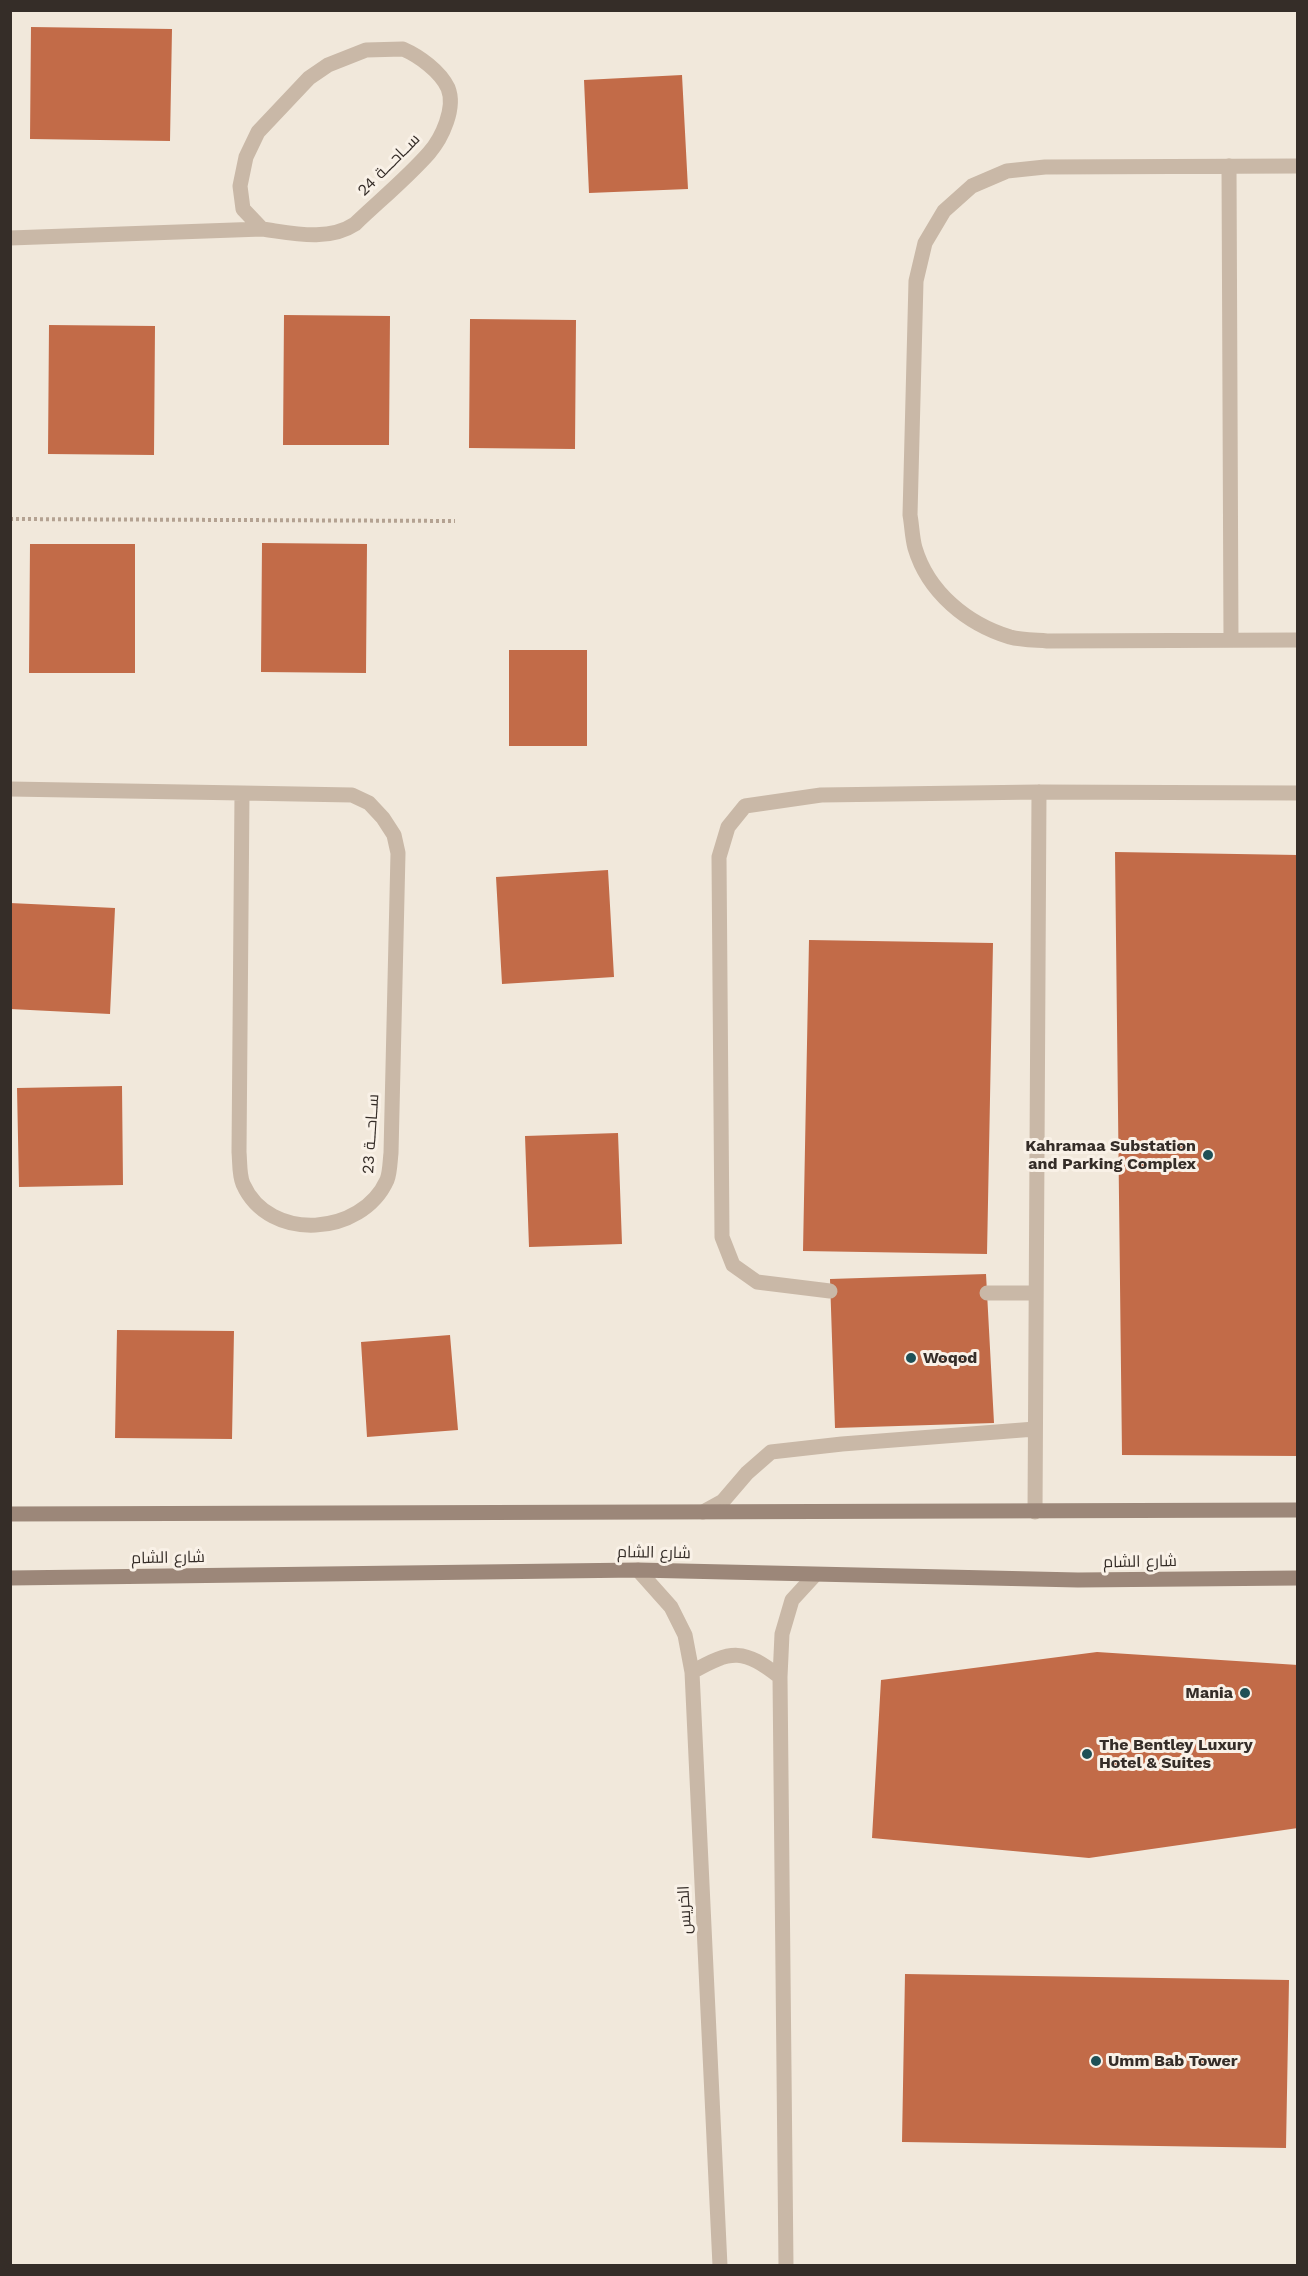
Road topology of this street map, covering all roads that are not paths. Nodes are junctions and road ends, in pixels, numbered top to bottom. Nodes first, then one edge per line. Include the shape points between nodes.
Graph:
1 (1229, 166) junction
2 (1298, 166) edge
3 (262, 229) junction
4 (10, 238) edge
5 (1231, 640) junction
6 (1298, 640) edge
7 (10, 789) edge
8 (1039, 792) junction
9 (242, 793) junction
10 (1298, 793) edge
11 (830, 1291) dead end
12 (987, 1293) dead end
13 (1036, 1293) junction
14 (1035, 1429) junction
15 (1298, 1510) edge
16 (703, 1512) junction
17 (1035, 1512) junction
18 (10, 1514) edge
19 (638, 1570) junction
20 (815, 1575) junction
21 (10, 1578) edge
22 (1298, 1578) edge
23 (692, 1672) junction
24 (780, 1677) junction
25 (720, 2265) edge
26 (786, 2265) edge

1 - 2 street
1 - 5 street
1 - 5 street via 1045,167 1007,171 972,186 944,211 925,243 916,281 910,515 915,549 930,580 952,605 980,626 1012,637 1047,641
3 - 3 street, ســاحـــة 24 via 333,234 355,224 430,152 441,134 449,106 448,89 439,75 403,49 384,49 366,50 328,65 309,78 258,132 246,157 240,186 243,209
3 - 4 street, ســاحـــة 24
5 - 6 street
7 - 9 street, ســاحـــة 23
8 - 10 street
8 - 11 street via 822,795 745,806 728,827 719,857 722,1238 733,1265 757,1282
8 - 13 street
9 - 9 street, ســاحـــة 23 via 352,795 369,802 383,818 394,835 398,853 388,1179 374,1201 351,1217 327,1225 292,1224 268,1215 243,1183 239,1152
12 - 13 street
13 - 14 street
14 - 16 street via 771,1452 723,1501
14 - 17 street
15 - 17 street
16 - 17 street
16 - 18 street
19 - 20 street, شارع الشام
19 - 21 street, شارع الشام
19 - 23 street, الخريس via 671,1607 685,1635
20 - 22 street, شارع الشام via 1078,1580
20 - 24 street via 792,1600 782,1634
23 - 24 street via 731,1654 760,1662
23 - 25 street, الخريس
24 - 26 street

